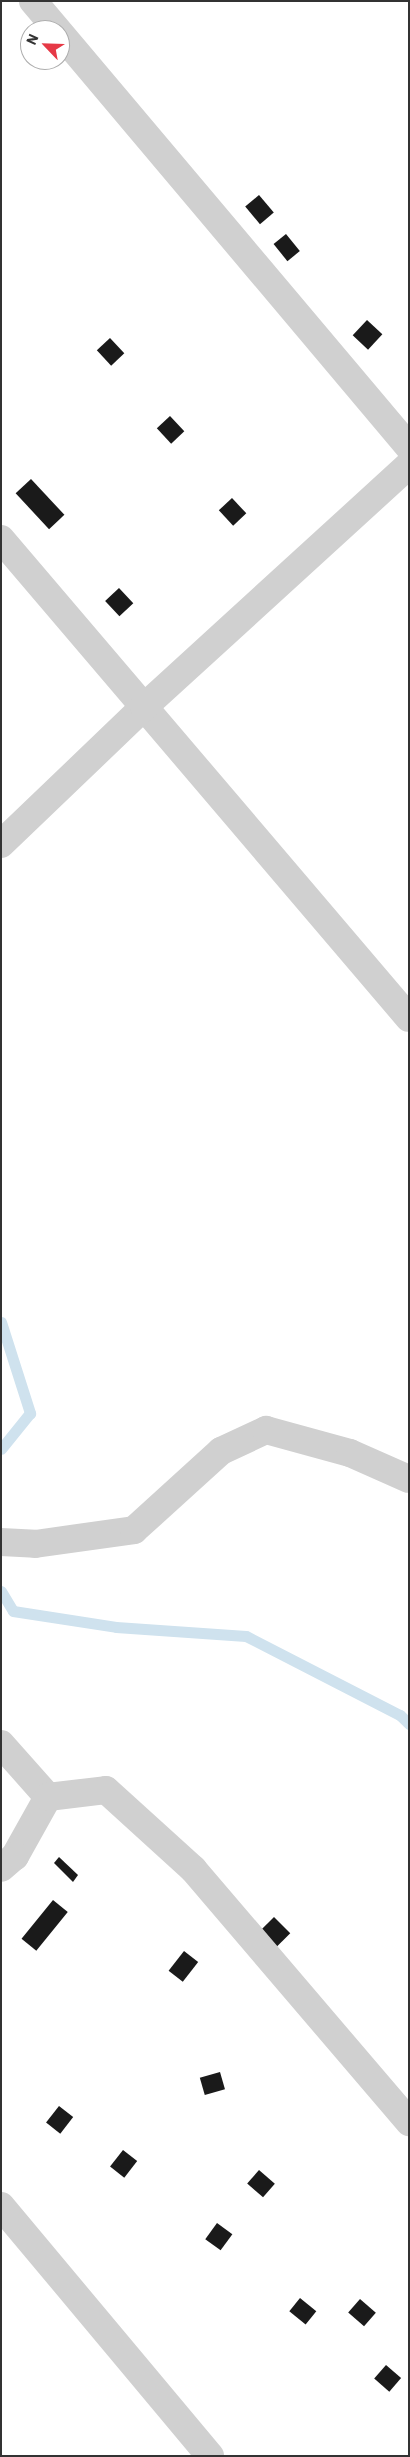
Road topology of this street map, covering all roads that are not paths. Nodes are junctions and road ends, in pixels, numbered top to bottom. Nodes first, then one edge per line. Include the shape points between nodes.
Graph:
1 (33, 1) edge
2 (49, 20) edge
3 (70, 45) edge
4 (409, 447) edge
5 (409, 465) edge
6 (1, 539) edge
7 (144, 707) junction
8 (1, 844) edge
9 (409, 1018) edge
10 (409, 1479) edge
11 (1, 1542) edge
12 (1, 1744) edge
13 (48, 1797) junction
14 (1, 1868) edge
15 (409, 2122) edge
16 (1, 2206) edge
17 (210, 2456) edge

1 - 2 street
3 - 4 street
5 - 7 street
6 - 7 street
7 - 8 street
7 - 9 street
10 - 11 street via 350,1453 266,1430 221,1451 134,1530 35,1544
12 - 13 street
13 - 14 street via 15,1856
13 - 15 street via 106,1790 193,1869
16 - 17 street

